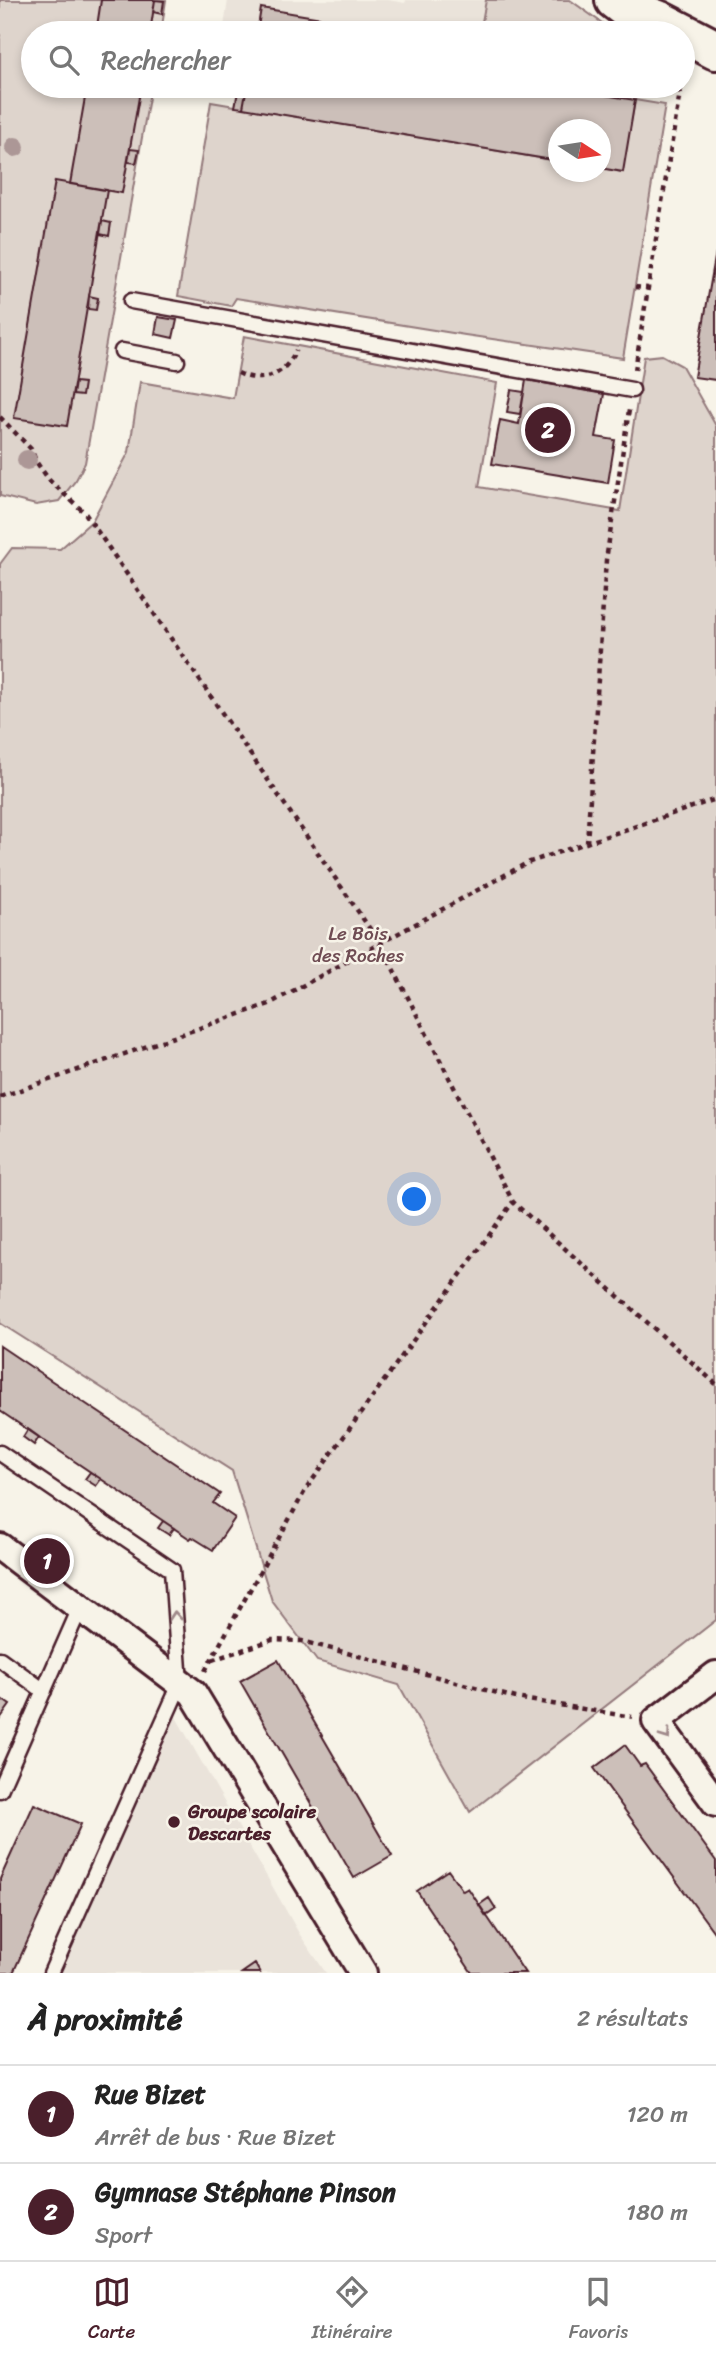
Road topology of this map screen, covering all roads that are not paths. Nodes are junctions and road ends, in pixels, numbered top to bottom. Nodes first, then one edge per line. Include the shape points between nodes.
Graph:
1 (615, 0) edge
2 (660, 21) edge
3 (695, 39) edge
4 (716, 50) edge
5 (131, 301) dead end
6 (122, 351) dead end
7 (177, 360) dead end
8 (632, 390) road end
9 (0, 1453) edge
10 (0, 1547) edge
11 (80, 1608) junction
12 (0, 1659) edge
13 (716, 1675) edge
14 (187, 1688) junction
15 (44, 1691) junction
16 (0, 1790) edge
17 (716, 1803) edge
18 (51, 1973) edge
19 (363, 1973) edge

1 - 2 street
3 - 4 street
5 - 8 lane
6 - 7 lane
14 -> 9 lane via 172,1570
10 - 11 street
11 - 14 street
11 - 15 lane
12 - 15 lane
13 -> 17 street via 656,1721
14 - 18 lane
14 - 19 street
15 - 16 lane

